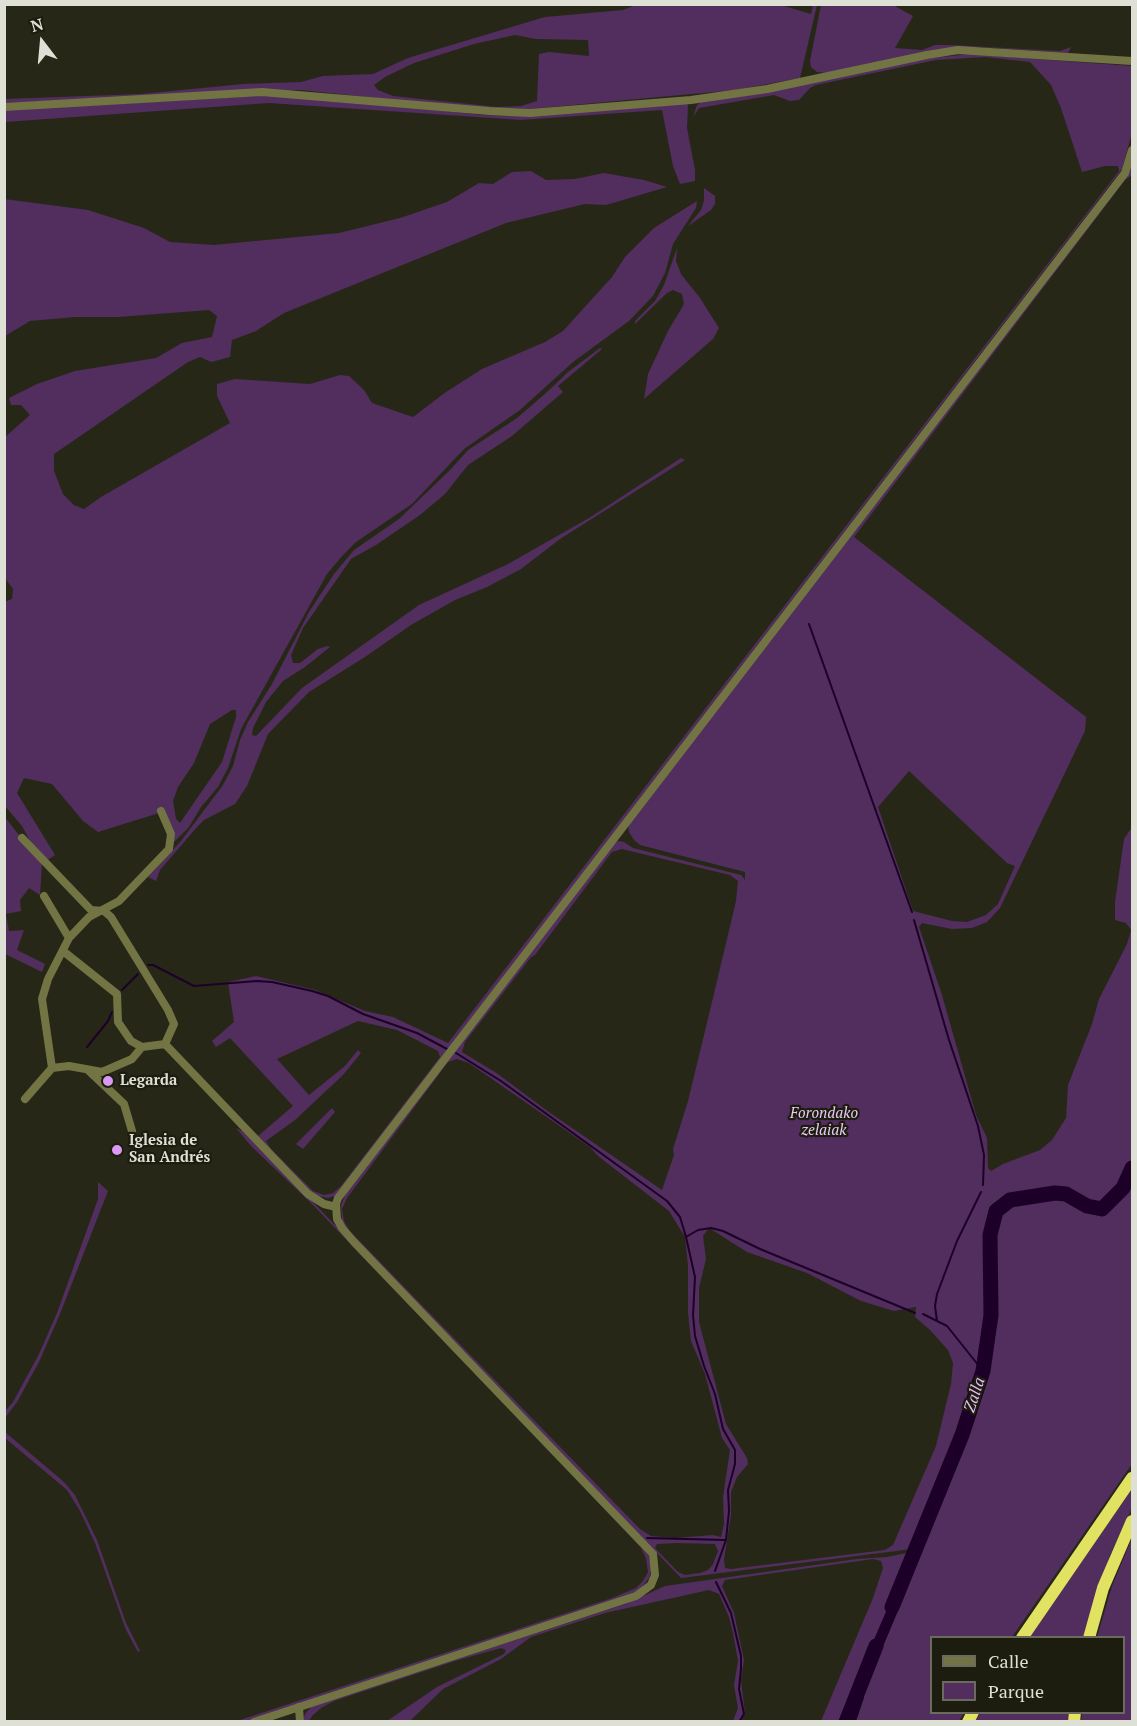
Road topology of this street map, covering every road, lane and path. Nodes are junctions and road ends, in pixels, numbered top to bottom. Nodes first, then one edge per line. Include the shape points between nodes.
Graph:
1 (1132, 61) edge
2 (4, 107) edge
3 (1132, 150) edge
4 (162, 811) dead end
5 (22, 838) dead end
6 (44, 896) dead end
7 (104, 911) junction
8 (69, 938) junction
9 (63, 951) junction
10 (165, 1044) junction
11 (142, 1047) junction
12 (52, 1068) junction
13 (88, 1071) junction
14 (25, 1099) dead end
15 (132, 1131) dead end
16 (336, 1207) junction
17 (1132, 1478) edge
18 (1132, 1521) edge
19 (1023, 1636) edge
20 (1090, 1636) edge
21 (299, 1707) junction
22 (254, 1722) edge
23 (300, 1722) edge

1 - 2 street via 958,50 767,89 691,100 530,113 262,92
3 - 16 street via 1125,173 338,1198
4 - 7 street via 171,834 169,849 119,901
5 - 7 street via 91,910
6 - 8 street
7 - 8 street via 89,918
7 - 10 street via 168,1010 174,1024
8 - 9 street
9 - 11 street via 117,994 118,1022 131,1041
9 - 12 street via 42,999
10 - 11 street
10 - 16 street via 308,1194
11 - 13 street via 132,1059 102,1072
12 - 13 street via 69,1066
12 - 14 street
13 - 15 street via 124,1104
16 - 21 street via 342,1228 354,1242 637,1536 652,1554 655,1575 651,1585 636,1596
17 - 19 highway
18 - 20 highway via 1103,1588
21 - 22 street
21 - 23 street

